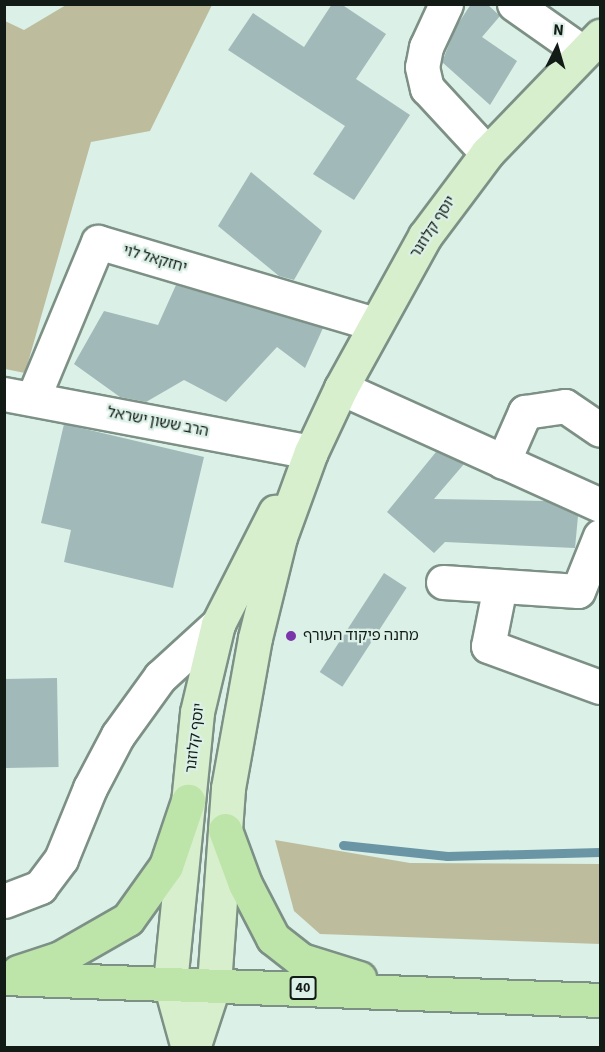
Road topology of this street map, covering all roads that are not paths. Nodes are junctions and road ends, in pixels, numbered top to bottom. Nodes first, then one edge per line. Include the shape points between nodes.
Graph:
1 (446, 4) edge
2 (514, 4) edge
3 (591, 44) edge
4 (487, 153) junction
5 (375, 324) junction
6 (341, 388) junction
7 (19, 396) edge
8 (600, 430) edge
9 (312, 452) junction
10 (503, 462) junction
11 (600, 505) edge
12 (600, 536) edge
13 (443, 582) dead end
14 (500, 586) junction
15 (218, 624) junction
16 (600, 687) edge
17 (188, 801) junction
18 (225, 830) junction
19 (4, 901) edge
20 (4, 977) edge
21 (170, 983) junction
22 (214, 984) junction
23 (456, 994) junction
24 (600, 1000) edge
25 (191, 1047) edge

1 - 4 street via 426,47 422,67 427,88
2 - 3 street
3 - 4 main road, יוסף קלוזנר
4 - 5 main road, יוסף קלוזנר via 425,236
5 - 6 main road, יוסף קלוזנר
5 - 7 street, יחזקאל לוי via 98,242
6 - 9 main road, יוסף קלוזנר
6 - 10 street
7 - 9 street, הרב ששון ישראל
8 - 10 street via 565,406 525,412
9 - 15 main road, יוסף קלוזנר via 253,549
9 - 18 main road, יוסף קלוזנר via 280,537 255,638 228,788
10 - 11 street
12 - 14 street via 579,591
13 - 14 street
14 - 16 street via 488,646
15 - 17 main road, יוסף קלוזנר via 197,712
15 - 19 street via 160,677 118,735 90,788 61,859 40,887
17 - 20 highway via 166,866 128,919 60,958
17 - 21 main road, יוסף קלוזנר
18 - 22 main road, יוסף קלוזנר
18 - 23 highway via 258,915 273,938 301,960 342,975
20 - 21 highway, 40
21 - 22 highway, 40
21 - 25 main road, יוסף קלוזנר
22 - 23 highway, 40
22 - 25 main road, יוסף קלוזנר
23 - 24 highway, 40

